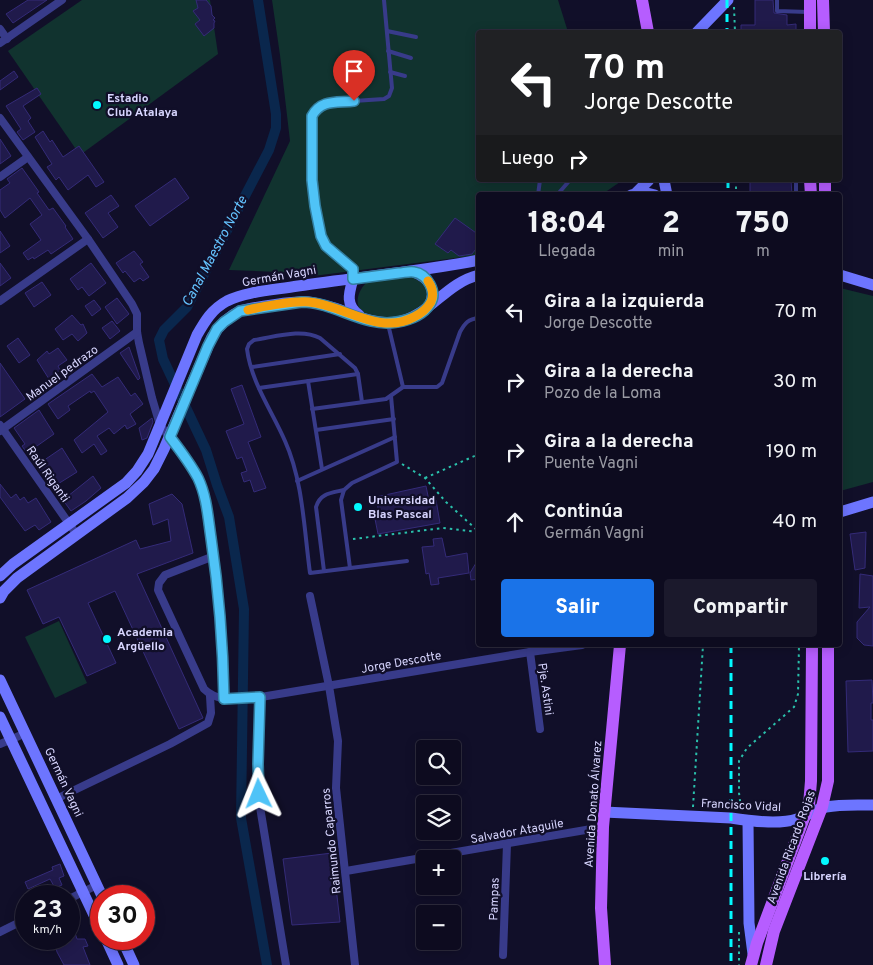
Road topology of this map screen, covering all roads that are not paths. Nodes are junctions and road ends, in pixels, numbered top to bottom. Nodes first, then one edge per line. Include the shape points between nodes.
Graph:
1 (62, 0) edge
2 (384, 0) edge
3 (642, 0) edge
4 (728, 0) edge
5 (777, 0) edge
6 (823, 0) edge
7 (810, 6) edge
8 (0, 29) edge
9 (648, 30) edge
10 (699, 30) edge
11 (810, 30) edge
12 (824, 30) edge
13 (386, 31) junction
14 (416, 37) dead end
15 (3, 41) edge
16 (388, 51) junction
17 (411, 58) dead end
18 (390, 72) junction
19 (406, 76) dead end
20 (0, 118) edge
21 (28, 157) junction
22 (0, 177) edge
23 (568, 182) edge
24 (647, 182) edge
25 (560, 192) edge
26 (636, 192) edge
27 (88, 239) junction
28 (476, 261) edge
29 (414, 272) junction
30 (842, 276) edge
31 (476, 277) edge
32 (353, 279) junction
33 (873, 285) edge
34 (0, 300) edge
35 (430, 304) junction
36 (476, 318) edge
37 (364, 319) junction
38 (388, 323) junction
39 (137, 332) junction
40 (340, 354) junction
41 (252, 367) junction
42 (358, 374) junction
43 (308, 381) junction
44 (403, 387) junction
45 (259, 388) junction
46 (391, 396) junction
47 (362, 402) junction
48 (312, 408) junction
49 (394, 420) junction
50 (160, 425) junction
51 (1, 428) edge
52 (316, 430) junction
53 (170, 437) junction
54 (395, 437) junction
55 (322, 469) junction
56 (297, 481) junction
57 (344, 490) junction
58 (873, 502) edge
59 (842, 511) edge
60 (70, 524) junction
61 (77, 535) junction
62 (26, 555) junction
63 (214, 556) junction
64 (407, 562) dead end
65 (0, 568) edge
66 (350, 568) junction
67 (324, 571) junction
68 (0, 576) edge
69 (310, 596) dead end
70 (0, 598) edge
71 (567, 647) edge
72 (620, 647) edge
73 (812, 647) edge
74 (828, 647) edge
75 (530, 652) junction
76 (0, 680) edge
77 (329, 686) junction
78 (210, 696) junction
79 (260, 697) junction
80 (227, 699) junction
81 (0, 717) edge
82 (540, 729) dead end
83 (26, 733) junction
84 (5, 742) edge
85 (56, 798) junction
86 (873, 805) edge
87 (822, 807) junction
88 (604, 812) junction
89 (806, 816) junction
90 (745, 820) junction
91 (603, 827) junction
92 (507, 844) junction
93 (346, 871) junction
94 (97, 885) edge
95 (90, 889) edge
96 (84, 892) junction
97 (80, 894) edge
98 (90, 905) edge
99 (15, 925) edge
100 (0, 932) edge
101 (111, 950) edge
102 (127, 950) edge
103 (503, 955) dead end
104 (753, 962) edge
105 (118, 965) edge
106 (134, 965) edge
107 (286, 965) edge
108 (355, 965) edge
109 (605, 965) edge
110 (766, 965) edge

1 - 15 street
2 - 13 lane
3 - 9 main road
4 - 10 main road
5 - 7 lane via 777,11
6 - 12 main road
7 - 11 main road
8 - 15 street
13 - 14 lane
13 - 16 lane
16 - 17 lane
16 - 18 lane
18 - 19 lane
18 - 32 lane via 392,88 384,99 323,103 312,116 312,180 321,236 326,246 353,269
20 - 21 street
21 - 22 street
21 - 27 street
23 - 25 lane
24 - 26 main road
27 - 34 street
27 - 39 street via 132,304 137,314
28 - 29 main road, Germán Vagni
29 - 32 main road, Germán Vagni
29 - 35 main road via 426,279 431,287
30 - 33 main road
31 - 35 main road via 458,284
32 - 37 main road via 348,303
32 - 50 main road, Germán Vagni via 247,295 227,301 211,313 204,321
35 - 38 main road via 410,319
36 - 44 lane via 470,319 460,332 442,383 431,387
37 - 38 main road
37 - 53 main road via 311,302 240,311 217,329
38 - 44 lane
39 - 50 street
39 - 51 street, Manuel pedrazo
40 - 41 lane
40 - 41 lane via 320,338 304,333 254,340 247,349
40 - 42 lane
41 - 45 lane
42 - 43 lane
42 - 47 lane
43 - 45 lane
43 - 48 lane
44 - 46 lane
45 - 56 lane via 286,442
46 - 47 lane
46 - 49 lane
47 - 48 lane
48 - 52 lane
49 - 52 lane
49 - 54 lane
50 - 53 street
50 - 60 main road via 148,454 132,477
51 - 60 street, Raúl Riganti
52 - 55 lane
53 - 61 main road via 144,482
53 - 63 street via 198,479
54 - 55 lane
54 - 57 lane via 397,462
55 - 56 lane
56 - 67 lane via 310,573
57 - 66 lane via 341,500
57 - 67 lane via 323,495 316,507
58 - 59 main road
60 - 61 street, Raúl Riganti
60 - 62 main road
61 - 70 main road via 17,578
62 - 65 street
62 - 68 main road
63 - 78 street via 165,575 158,584 198,677
63 - 80 street
64 - 66 lane
66 - 67 lane
69 - 77 street, Raimundo Caparros
71 - 75 street, Jorge Descotte
72 - 88 main road, Avenida Donato Álvarez
73 - 89 main road, Avenida Ricardo Rojas via 812,781
74 - 87 main road, Avenida Ricardo Rojas via 828,781
75 - 77 street, Jorge Descotte
75 - 82 street, Pje. Astini
76 - 83 main road, Germán Vagni
77 - 79 street, Jorge Descotte
77 - 93 street, Raimundo Caparros via 338,742 336,788
78 - 80 street, Jorge Descotte
78 - 85 street via 212,713 208,723
79 - 80 street, Jorge Descotte
79 - 107 street via 257,781
81 - 84 main road
83 - 84 street
83 - 85 main road, Germán Vagni
84 - 96 main road
85 - 94 main road, Germán Vagni
86 - 87 main road, Francisco Vidal
87 - 89 main road, Francisco Vidal
87 - 110 main road, Avenida Ricardo Rojas via 774,931
88 - 90 main road, Francisco Vidal
88 - 91 main road, Avenida Donato Álvarez
89 - 90 main road, Francisco Vidal via 787,821
89 - 104 main road, Avenida Ricardo Rojas
90 - 104 main road
91 - 92 street, Salvador Ataguile
91 - 109 main road, Avenida Donato Álvarez via 601,908
92 - 93 street, Salvador Ataguile
92 - 103 street, Pampas
93 - 108 street, Raimundo Caparros
95 - 96 street
96 - 97 street
96 - 98 main road
99 - 100 street
101 - 105 main road
102 - 106 main road

